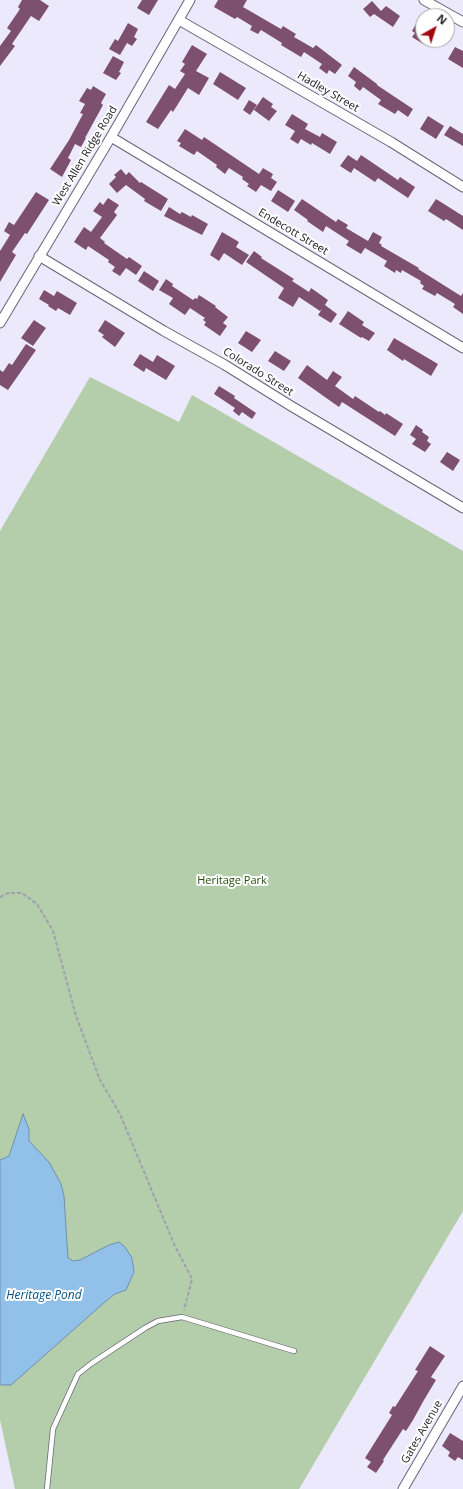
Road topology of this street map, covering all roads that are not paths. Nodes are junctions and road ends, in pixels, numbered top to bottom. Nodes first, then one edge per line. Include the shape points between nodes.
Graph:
1 (190, 0) edge
2 (424, 0) edge
3 (179, 20) junction
4 (463, 22) edge
5 (111, 137) junction
6 (463, 187) edge
7 (39, 256) junction
8 (0, 323) edge
9 (463, 348) edge
10 (463, 508) edge
11 (294, 1350) dead end
12 (463, 1386) edge
13 (47, 1489) edge
14 (403, 1489) edge

1 - 3 street, West Allen Ridge Road
2 - 4 street
3 - 5 street, West Allen Ridge Road
3 - 6 street, Hadley Street via 391,142
5 - 7 street, West Allen Ridge Road
5 - 9 street, Endecott Street
7 - 8 street, West Allen Ridge Road
7 - 10 street, Colorado Street
11 - 13 lane via 182,1317 158,1321 145,1328 78,1374 53,1429
12 - 14 street, Gates Avenue

